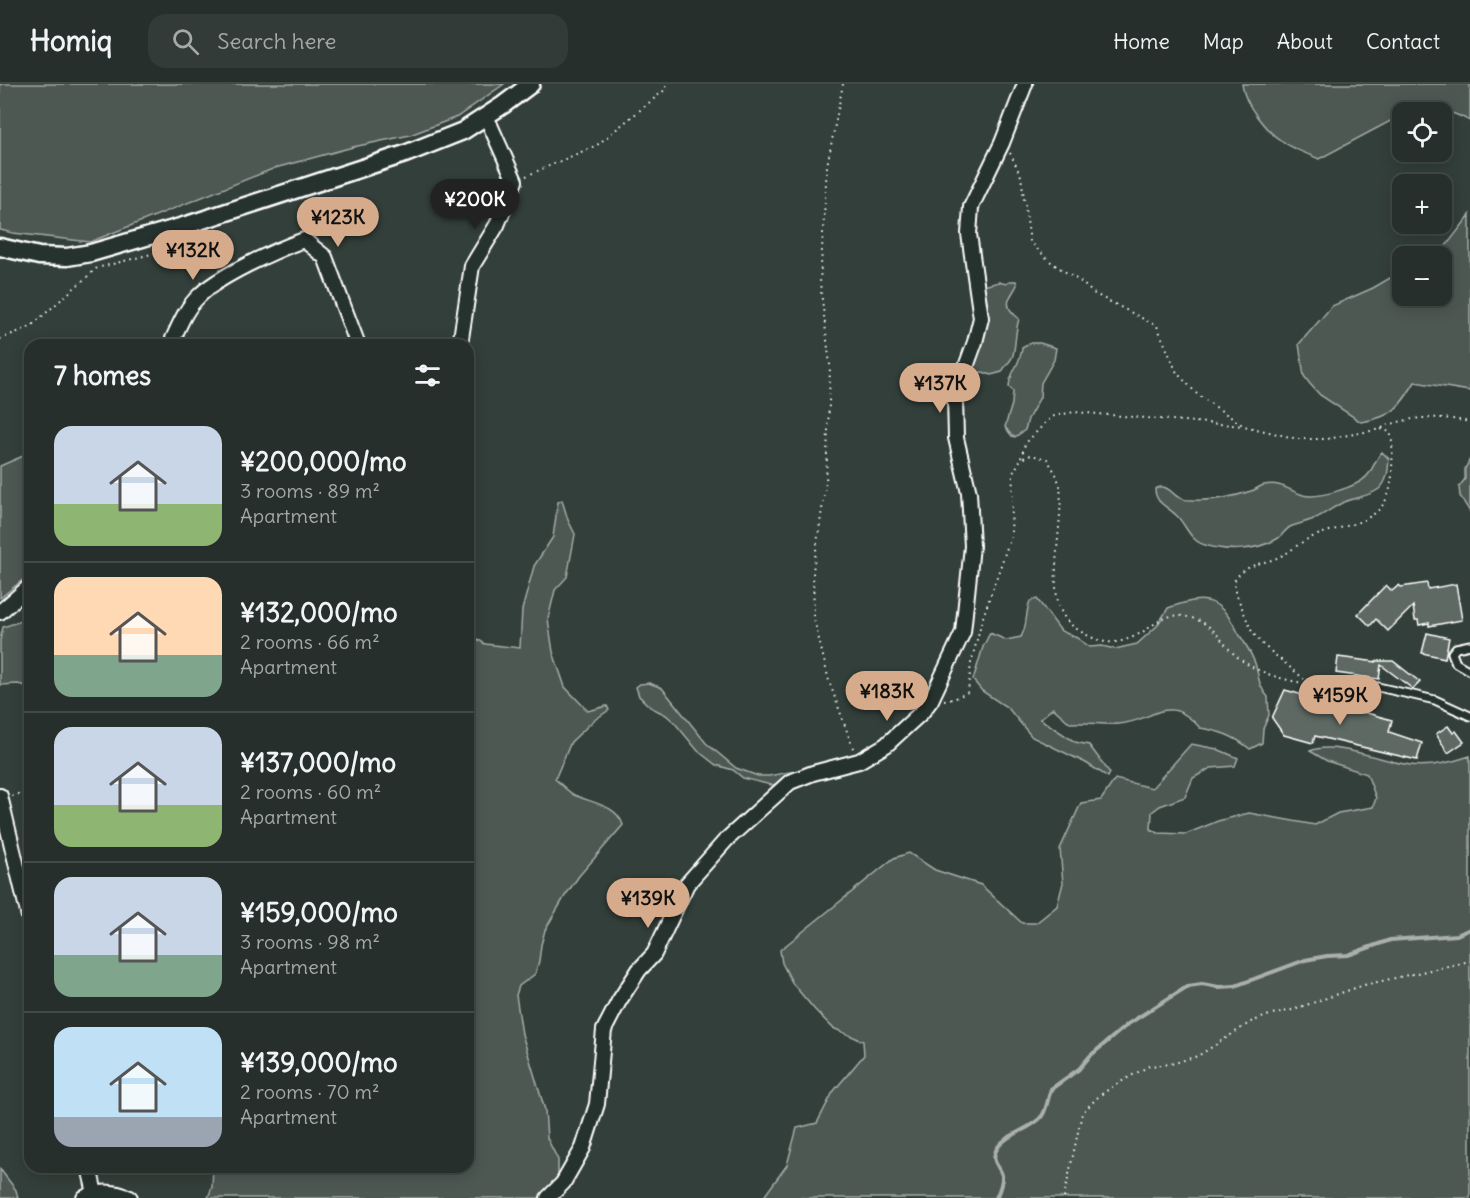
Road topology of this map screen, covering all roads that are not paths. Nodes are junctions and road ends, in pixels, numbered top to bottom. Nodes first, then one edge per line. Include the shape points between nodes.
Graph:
1 (531, 84) edge
2 (1025, 84) edge
3 (486, 116) junction
4 (0, 247) edge
5 (173, 339) edge
6 (356, 339) edge
7 (461, 339) edge
8 (24, 591) edge
9 (0, 612) edge
10 (1470, 645) edge
11 (1470, 671) edge
12 (1311, 684) road end
13 (1470, 716) edge
14 (0, 797) edge
15 (24, 896) edge
16 (90, 1173) edge
17 (92, 1196) edge
18 (130, 1198) edge
19 (548, 1198) edge

1 - 3 street
2 - 19 street via 971,207 969,234 981,318 956,397 956,438 969,494 972,546 963,633 931,700 886,745 859,761 790,782 726,840 687,884 654,954 639,970 604,1030 597,1104 583,1148 563,1183
3 - 4 street via 463,131 405,154 91,254 39,256
3 - 7 street via 514,182 472,267
5 - 6 street via 198,297 223,278 304,240 325,257
8 - 9 street
10 - 11 lane via 1452,653 1456,663
12 - 13 lane via 1378,687 1435,700
14 - 15 street
16 - 17 street
17 - 18 street via 112,1192

